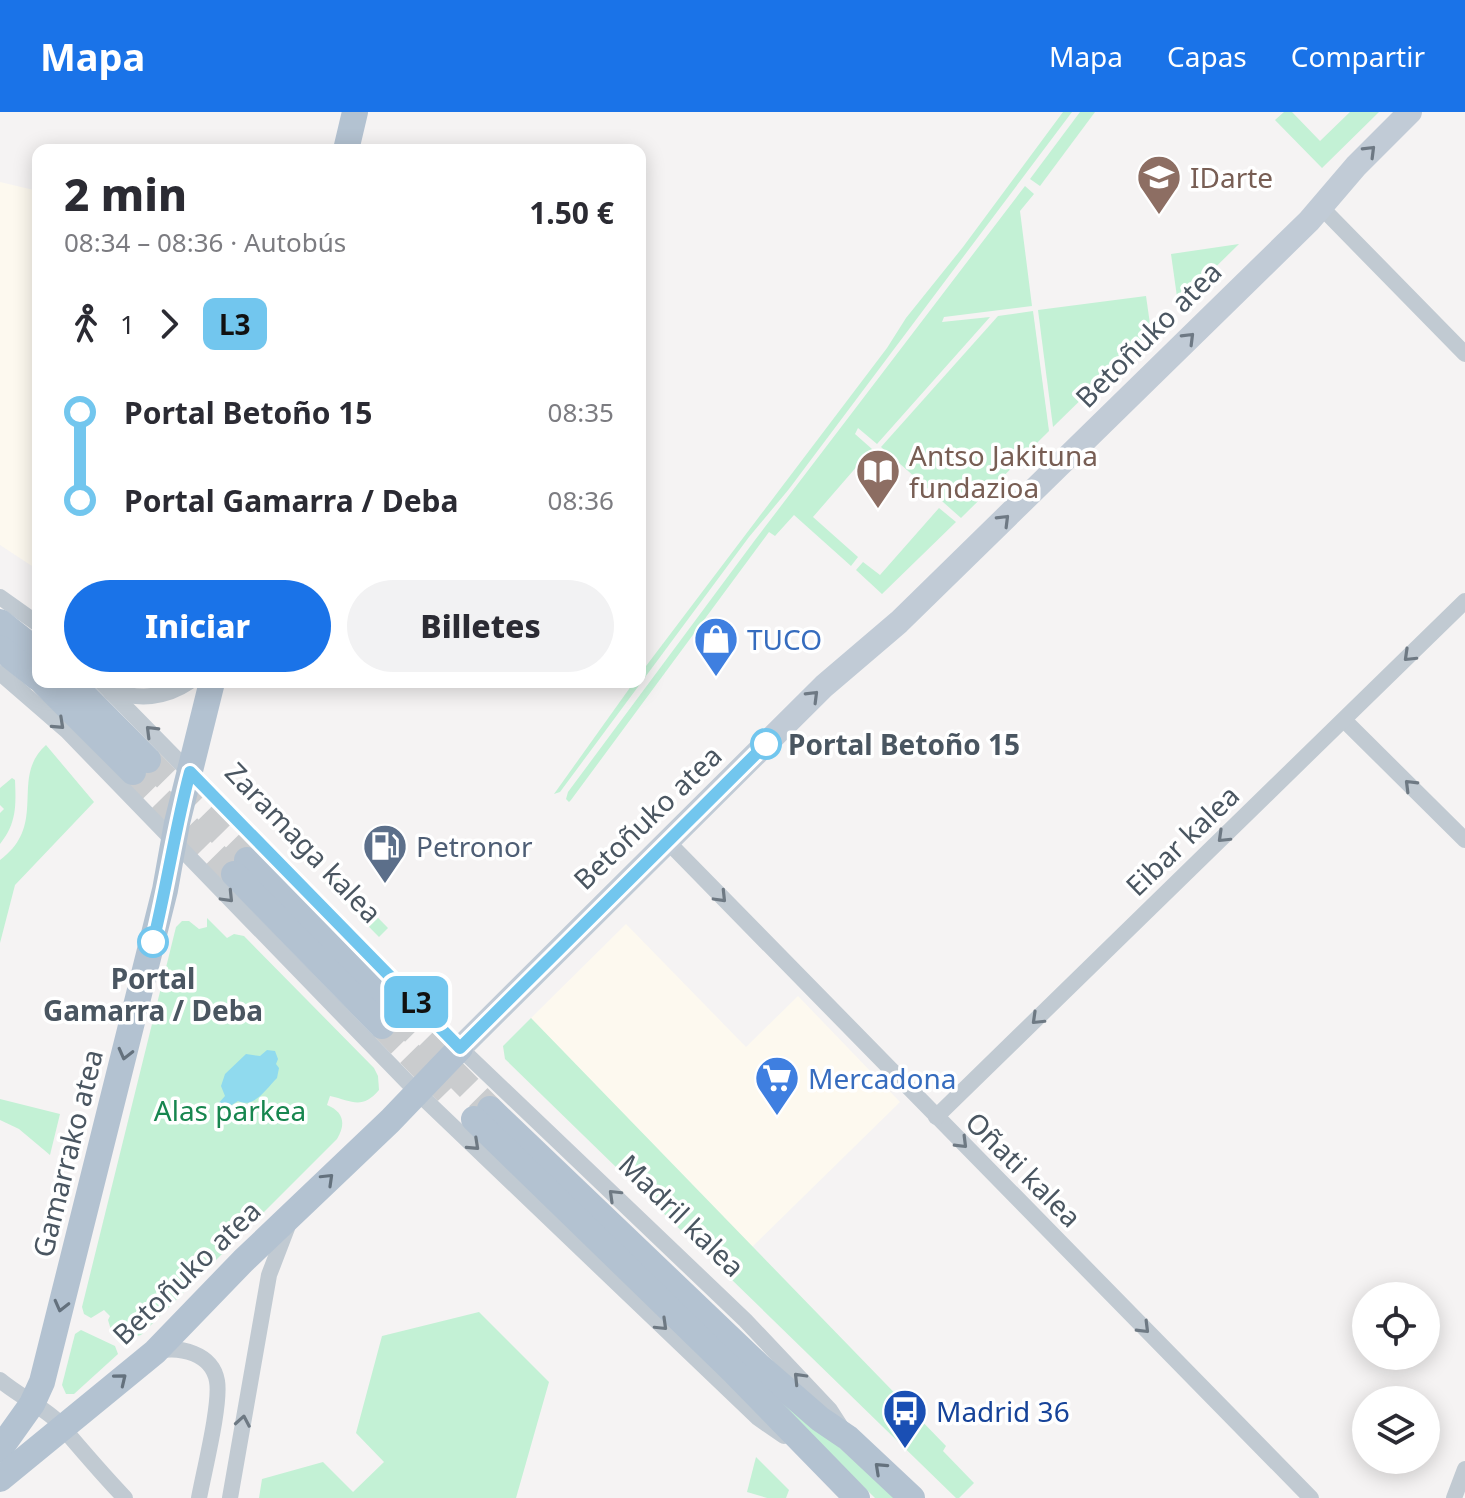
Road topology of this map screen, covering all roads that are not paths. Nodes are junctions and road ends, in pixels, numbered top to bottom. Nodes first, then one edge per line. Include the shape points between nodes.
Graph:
1 (355, 112) edge
2 (1410, 112) edge
3 (347, 144) edge
4 (1322, 208) junction
5 (1465, 354) edge
6 (0, 597) edge
7 (1465, 601) edge
8 (32, 620) edge
9 (0, 622) edge
10 (32, 647) edge
11 (0, 648) edge
12 (0, 673) edge
13 (32, 673) edge
14 (50, 688) edge
15 (76, 688) edge
16 (107, 688) edge
17 (110, 688) edge
18 (178, 688) edge
19 (211, 688) edge
20 (1344, 720) junction
21 (190, 772) junction
22 (1465, 840) edge
23 (667, 841) junction
24 (174, 842) junction
25 (241, 867) tunnel mouth
26 (389, 1020) tunnel mouth
27 (460, 1048) junction
28 (417, 1092) junction
29 (936, 1117) junction
30 (294, 1211) junction
31 (155, 1352) junction
32 (0, 1380) edge
33 (32, 1404) junction
34 (61, 1428) junction
35 (848, 1438) junction
36 (0, 1449) edge
37 (817, 1459) junction
38 (1465, 1469) edge
39 (0, 1479) edge
40 (125, 1498) edge
41 (199, 1498) edge
42 (230, 1498) edge
43 (857, 1498) edge
44 (912, 1498) edge
45 (1311, 1498) edge
46 (1454, 1498) edge

1 - 3 main road
4 -> 2 main road, Betoñuko atea
4 - 5 street
23 -> 4 main road, Betoñuko atea
6 - 8 street
7 -> 20 street, Eibar kalea
9 - 10 main road
11 - 13 main road
12 -> 24 street via 67,731
14 - 15 main road via 141,766
21 -> 16 street, Zaramaga kalea
17 - 18 street via 147,698
19 - 21 main road, Gamarrako atea
22 -> 20 street
20 -> 29 street, Eibar kalea
21 - 24 main road, Gamarrako atea
21 - 27 street, Zaramaga kalea
23 - 27 main road, Betoñuko atea
23 -> 29 street, Oñati kalea
24 -> 28 street
24 -> 33 main road, Gamarrako atea via 163,902
25 - 26 main road, Zaramaga kalea
27 - 28 main road, Betoñuko atea
35 -> 27 street, Madril kalea via 830,1410 745,1320
30 -> 28 main road, Betoñuko atea
28 -> 37 street, Madril kalea via 758,1418
29 -> 45 street, Oñati kalea
30 - 31 main road, Betoñuko atea
42 -> 30 street via 269,1275
34 -> 31 main road, Betoñuko atea
31 - 41 street via 190,1352 203,1358 217,1379
32 - 33 street
33 - 34 street
33 - 36 main road, Gamarrako atea
34 - 39 main road, Betoñuko atea
34 - 40 street
35 - 37 main road, Madril kalea via 758,1365 482,1114
44 -> 35 main road, Madril kalea
37 - 43 main road, Madril kalea
38 - 46 street

